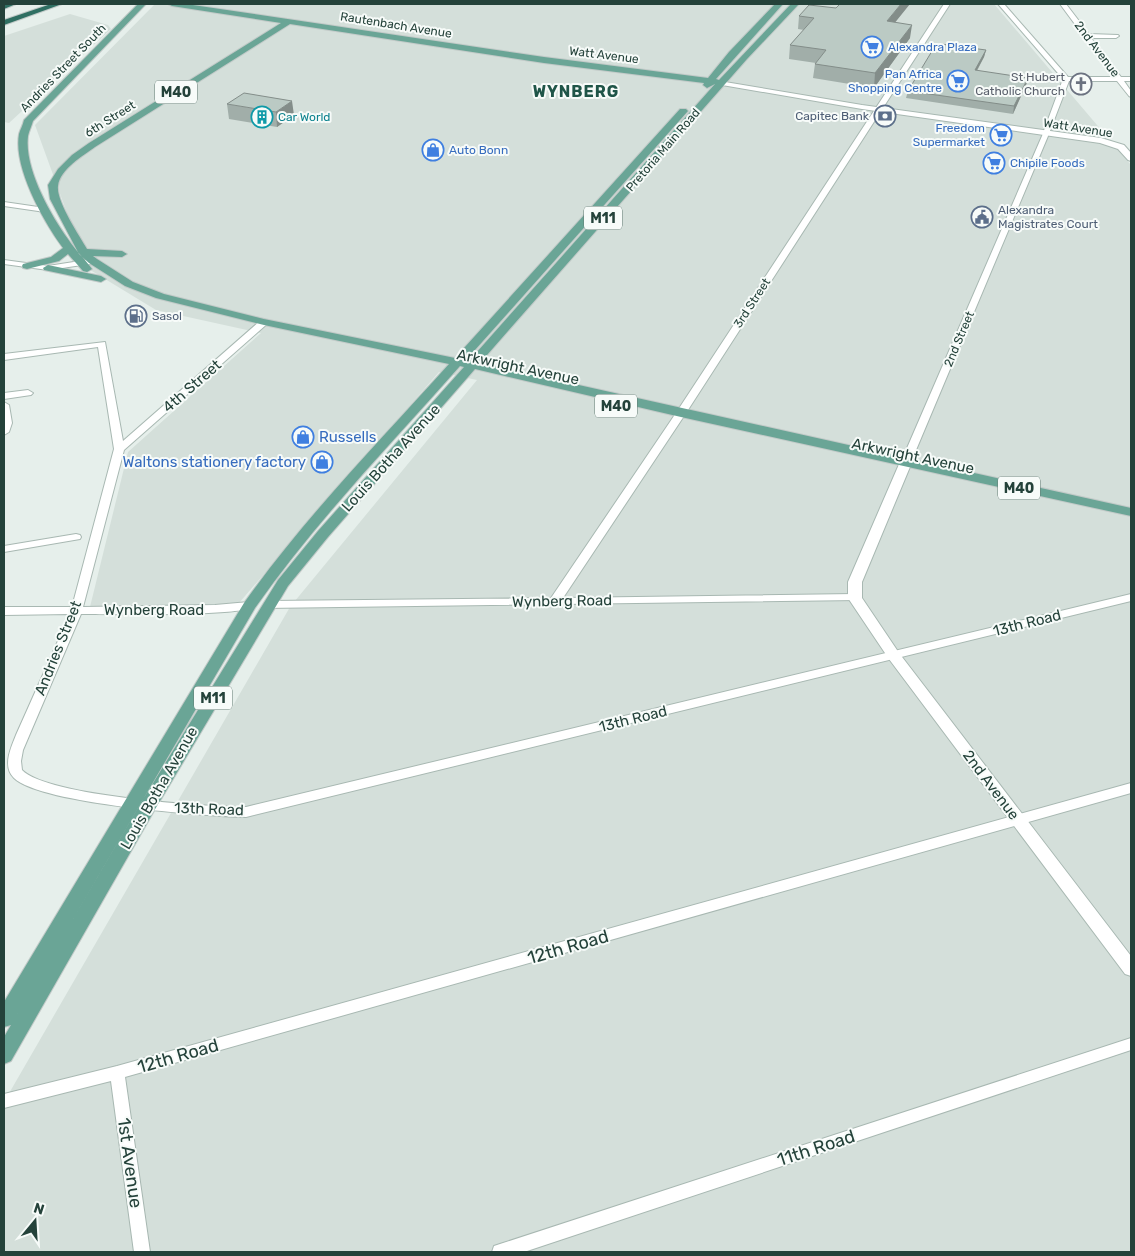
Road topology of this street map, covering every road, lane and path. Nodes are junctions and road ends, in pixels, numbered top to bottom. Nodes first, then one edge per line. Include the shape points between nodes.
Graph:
1 (12, 4) edge
2 (58, 4) edge
3 (152, 4) edge
4 (172, 4) edge
5 (779, 4) edge
6 (795, 4) edge
7 (947, 4) edge
8 (1001, 4) edge
9 (1063, 4) edge
10 (4, 7) edge
11 (22, 7) dead end
12 (140, 7) edge
13 (4, 15) edge
14 (288, 22) junction
15 (4, 23) edge
16 (1088, 36) junction
17 (1116, 36) dead end
18 (558, 62) joint
19 (1066, 79) junction
20 (1119, 79) junction
21 (1131, 79) edge
22 (714, 84) junction
23 (1131, 95) edge
24 (878, 109) junction
25 (1045, 134) junction
26 (1131, 158) edge
27 (38, 196) junction
28 (4, 204) edge
29 (17, 206) junction
30 (45, 210) junction
31 (68, 248) junction
32 (83, 252) junction
33 (4, 262) edge
34 (87, 262) junction
35 (27, 266) junction
36 (48, 268) junction
37 (114, 276) junction
38 (102, 279) junction
39 (261, 325) junction
40 (467, 350) junction
41 (483, 354) junction
42 (4, 358) edge
43 (437, 358) junction
44 (462, 367) junction
45 (493, 370) junction
46 (28, 393) dead end
47 (4, 396) edge
48 (4, 406) edge
49 (679, 417) junction
50 (4, 432) edge
51 (119, 449) junction
52 (904, 467) junction
53 (1131, 512) edge
54 (1131, 520) edge
55 (76, 537) dead end
56 (4, 550) edge
57 (855, 598) junction
58 (1131, 598) edge
59 (555, 601) junction
60 (269, 605) junction
61 (249, 606) junction
62 (215, 609) junction
63 (77, 610) junction
64 (4, 611) edge
65 (238, 626) junction
66 (894, 656) junction
67 (1131, 788) edge
68 (140, 804) junction
69 (1019, 820) junction
70 (1131, 969) edge
71 (4, 1018) edge
72 (1131, 1044) edge
73 (4, 1055) edge
74 (117, 1073) junction
75 (4, 1101) edge
76 (142, 1252) edge
77 (500, 1252) edge

1 - 10 highway
2 - 15 highway
3 - 12 main road
4 - 14 main road, Rautenbach Avenue
5 - 22 main road, Pretoria Main Road / M11 via 732,54
6 - 22 main road, Pretoria Main Road / M11
7 - 24 street, 3rd Street
8 - 19 street
9 - 16 street, 2nd Avenue
11 - 13 highway
12 - 27 main road, Andries Street South / M40 via 25,126 28,167
14 - 18 main road, Rautenbach Avenue
14 - 32 main road, 6th Street / M40 via 92,145 60,171 54,184 55,199
16 - 17 street
16 - 20 street, 2nd Avenue
18 - 22 main road, Watt Avenue
19 - 20 street
19 - 25 street, 2nd Street
20 - 21 street
20 - 23 street, 2nd Avenue
22 - 24 street, Watt Avenue
22 - 40 main road, Pretoria Main Road / M11
22 - 41 main road, Pretoria Main Road / M11
24 - 25 street, Watt Avenue
24 - 49 street, 3rd Street
25 - 26 street, Watt Avenue via 1109,142 1121,147
25 - 52 street, 2nd Street
27 - 29 street
27 - 30 main road, Andries Street South / M40
28 - 29 street
29 - 30 street
30 - 31 main road, Andries Street South / M40
31 - 34 main road, Andries Street South / M40
31 - 35 main road via 56,259
32 - 34 main road, 6th Street / M40
32 - 37 main road via 126,253
33 - 35 street
34 - 36 street
34 - 37 main road, Arkwright Avenue / M40
34 - 38 main road, Arkwright Avenue / M40
35 - 36 street
36 - 38 main road
37 - 39 main road, Arkwright Avenue / M40 via 160,296
38 - 39 main road, Arkwright Avenue / M40 via 152,303
39 - 43 main road, Arkwright Avenue / M40
39 - 44 main road, Arkwright Avenue / M40
39 - 51 street, 4th Street
40 - 43 main road
40 - 44 main road, Pretoria Main Road / M11
41 - 44 main road, Pretoria Main Road / M11
41 - 45 main road
42 - 51 street, Andries Street via 102,344
43 - 44 main road, Arkwright Avenue / M40
44 - 45 main road, Arkwright Avenue / M40
44 - 49 main road, Arkwright Avenue / M40
44 - 60 main road, Louis Botha Avenue / M11 via 283,583
44 - 61 main road, Louis Botha Avenue / M11 via 291,548
45 - 49 main road, Arkwright Avenue / M40
46 - 47 street
48 - 50 street via 7,423
49 - 52 main road, Arkwright Avenue / M40
49 - 59 street, 3rd Street
51 - 63 street, Andries Street
52 - 53 main road, Arkwright Avenue / M40
52 - 54 main road, Arkwright Avenue / M40
52 - 57 street, 2nd Street via 855,582
55 - 56 street
57 - 59 street, Wynberg Road
57 - 66 street, 2nd Avenue
58 - 66 street, 13th Road
59 - 60 street, Wynberg Road
60 - 68 main road, Louis Botha Avenue / M11
61 - 62 street, Wynberg Road
61 - 65 main road, Louis Botha Avenue / M11
62 - 63 street, Wynberg Road
62 - 65 street, Wynberg Road via 235,615
63 - 64 street, Wynberg Road
63 - 68 street, Andries Street via 22,735 15,754 16,771 26,780 46,787
65 - 68 main road, Louis Botha Avenue / M11
66 - 68 street, 13th Road via 246,812 225,813
66 - 69 street, 2nd Avenue
67 - 69 street, 12th Road
68 - 71 main road, Louis Botha Avenue / M11
68 - 73 main road, Louis Botha Avenue / M11
69 - 70 street, 2nd Avenue
69 - 74 street, 12th Road
72 - 77 street, 11th Road
74 - 75 street, 12th Road
74 - 76 street, 1st Avenue

